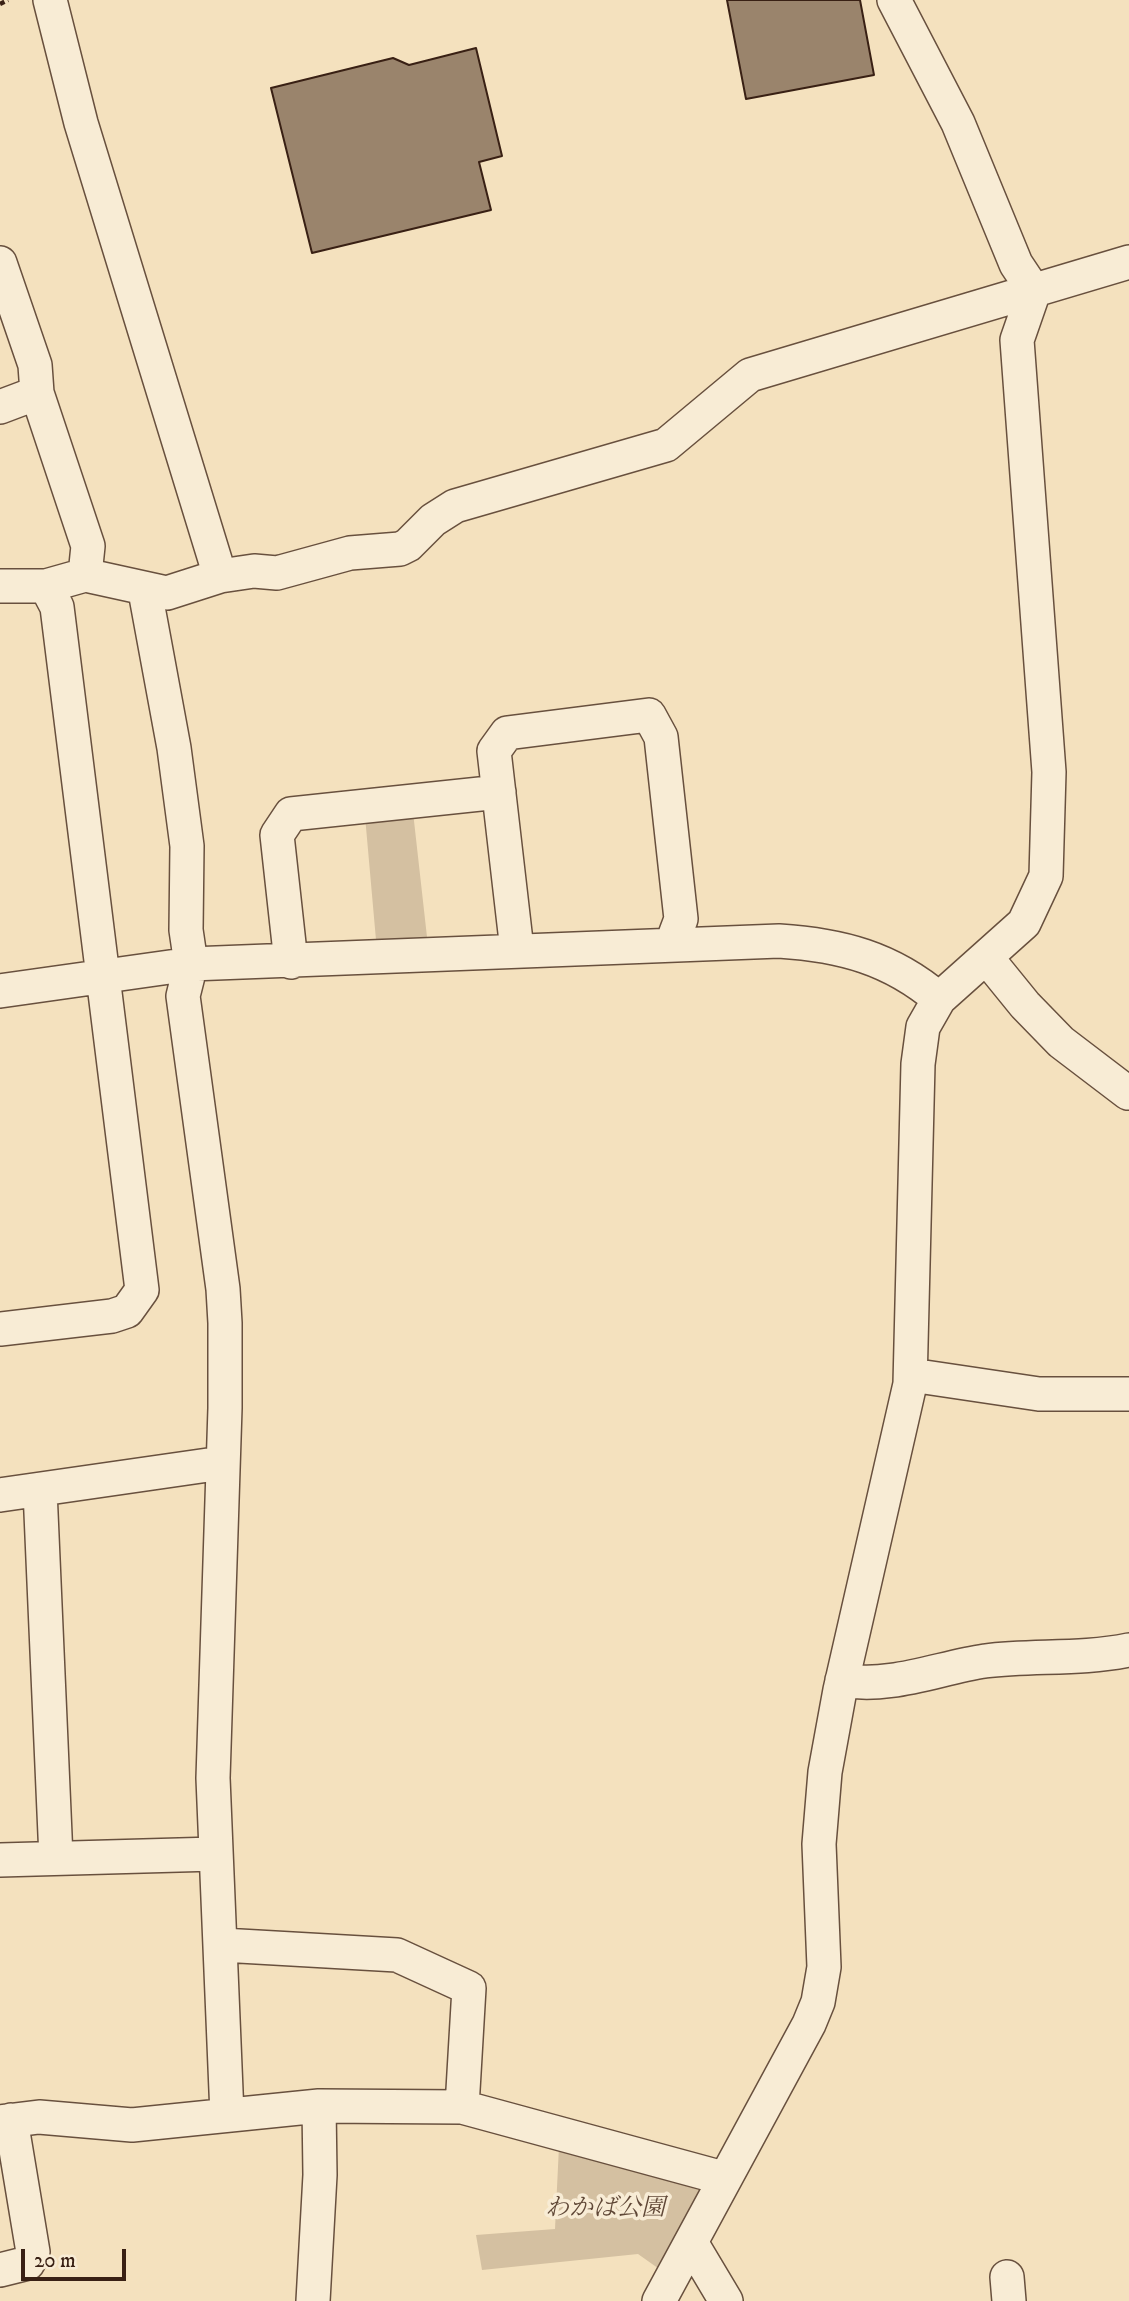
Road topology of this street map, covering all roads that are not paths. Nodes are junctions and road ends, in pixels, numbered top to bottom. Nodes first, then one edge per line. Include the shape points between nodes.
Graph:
1 (50, 0) edge
2 (894, 0) edge
3 (1129, 261) edge
4 (0, 263) edge
5 (1034, 291) junction
6 (37, 393) junction
7 (0, 407) edge
8 (85, 575) junction
9 (220, 576) junction
10 (0, 586) edge
11 (46, 586) junction
12 (145, 591) junction
13 (499, 792) junction
14 (672, 943) junction
15 (517, 950) junction
16 (986, 957) junction
17 (291, 962) junction
18 (191, 964) junction
19 (103, 977) junction
20 (0, 990) edge
21 (939, 999) junction
22 (1129, 1093) edge
23 (0, 1329) edge
24 (911, 1375) junction
25 (1129, 1394) edge
26 (222, 1463) junction
27 (40, 1490) junction
28 (0, 1495) edge
29 (1129, 1650) edge
30 (842, 1680) junction
31 (215, 1854) junction
32 (56, 1858) junction
33 (0, 1860) edge
34 (222, 1945) junction
35 (319, 2106) junction
36 (462, 2107) junction
37 (227, 2115) junction
38 (6, 2121) edge
39 (723, 2178) junction
40 (692, 2244) junction
41 (0, 2270) edge
42 (313, 2301) edge
43 (659, 2301) edge
44 (726, 2301) edge

1 - 9 street via 81,123
2 - 5 street via 958,123 1016,264
3 - 5 street
4 - 6 street via 35,365
5 - 9 street via 750,375 666,445 454,506 400,548 350,553 277,573 254,570
5 - 16 street via 1017,340 1049,772 1046,876 1024,923
6 - 7 street
6 - 8 street via 88,547
8 - 11 street
8 - 12 street
9 - 12 street via 167,593
10 - 11 street
11 - 19 street via 57,607
12 - 18 street via 187,846 186,930
13 - 14 street via 494,751 507,733 649,715 662,737 681,919
13 - 15 street
13 - 17 street via 291,814 277,835
14 - 15 street
14 - 21 street via 779,941 839,947 890,965
15 - 17 street
16 - 21 street
16 - 22 street via 1061,1042
17 - 18 street
18 - 19 street
18 - 26 street via 183,996 223,1289
19 - 20 street
19 - 23 street via 142,1290 127,1311 112,1316
21 - 24 street via 919,1040
24 - 25 street via 1039,1394
24 - 30 street
26 - 27 street
26 - 31 street
27 - 28 street
27 - 32 street
29 - 30 street via 1086,1657 984,1661 916,1677
30 - 39 street via 820,1816 823,1982 803,2036
31 - 32 street
31 - 34 street
32 - 33 street
34 - 36 street via 397,1955 469,1988
34 - 37 street
35 - 36 street
35 - 37 street
35 - 42 street
36 - 39 street
37 - 38 street via 132,2125 38,2117
38 - 41 street via 33,2252 28,2263
39 - 40 street
40 - 43 street
40 - 44 street

